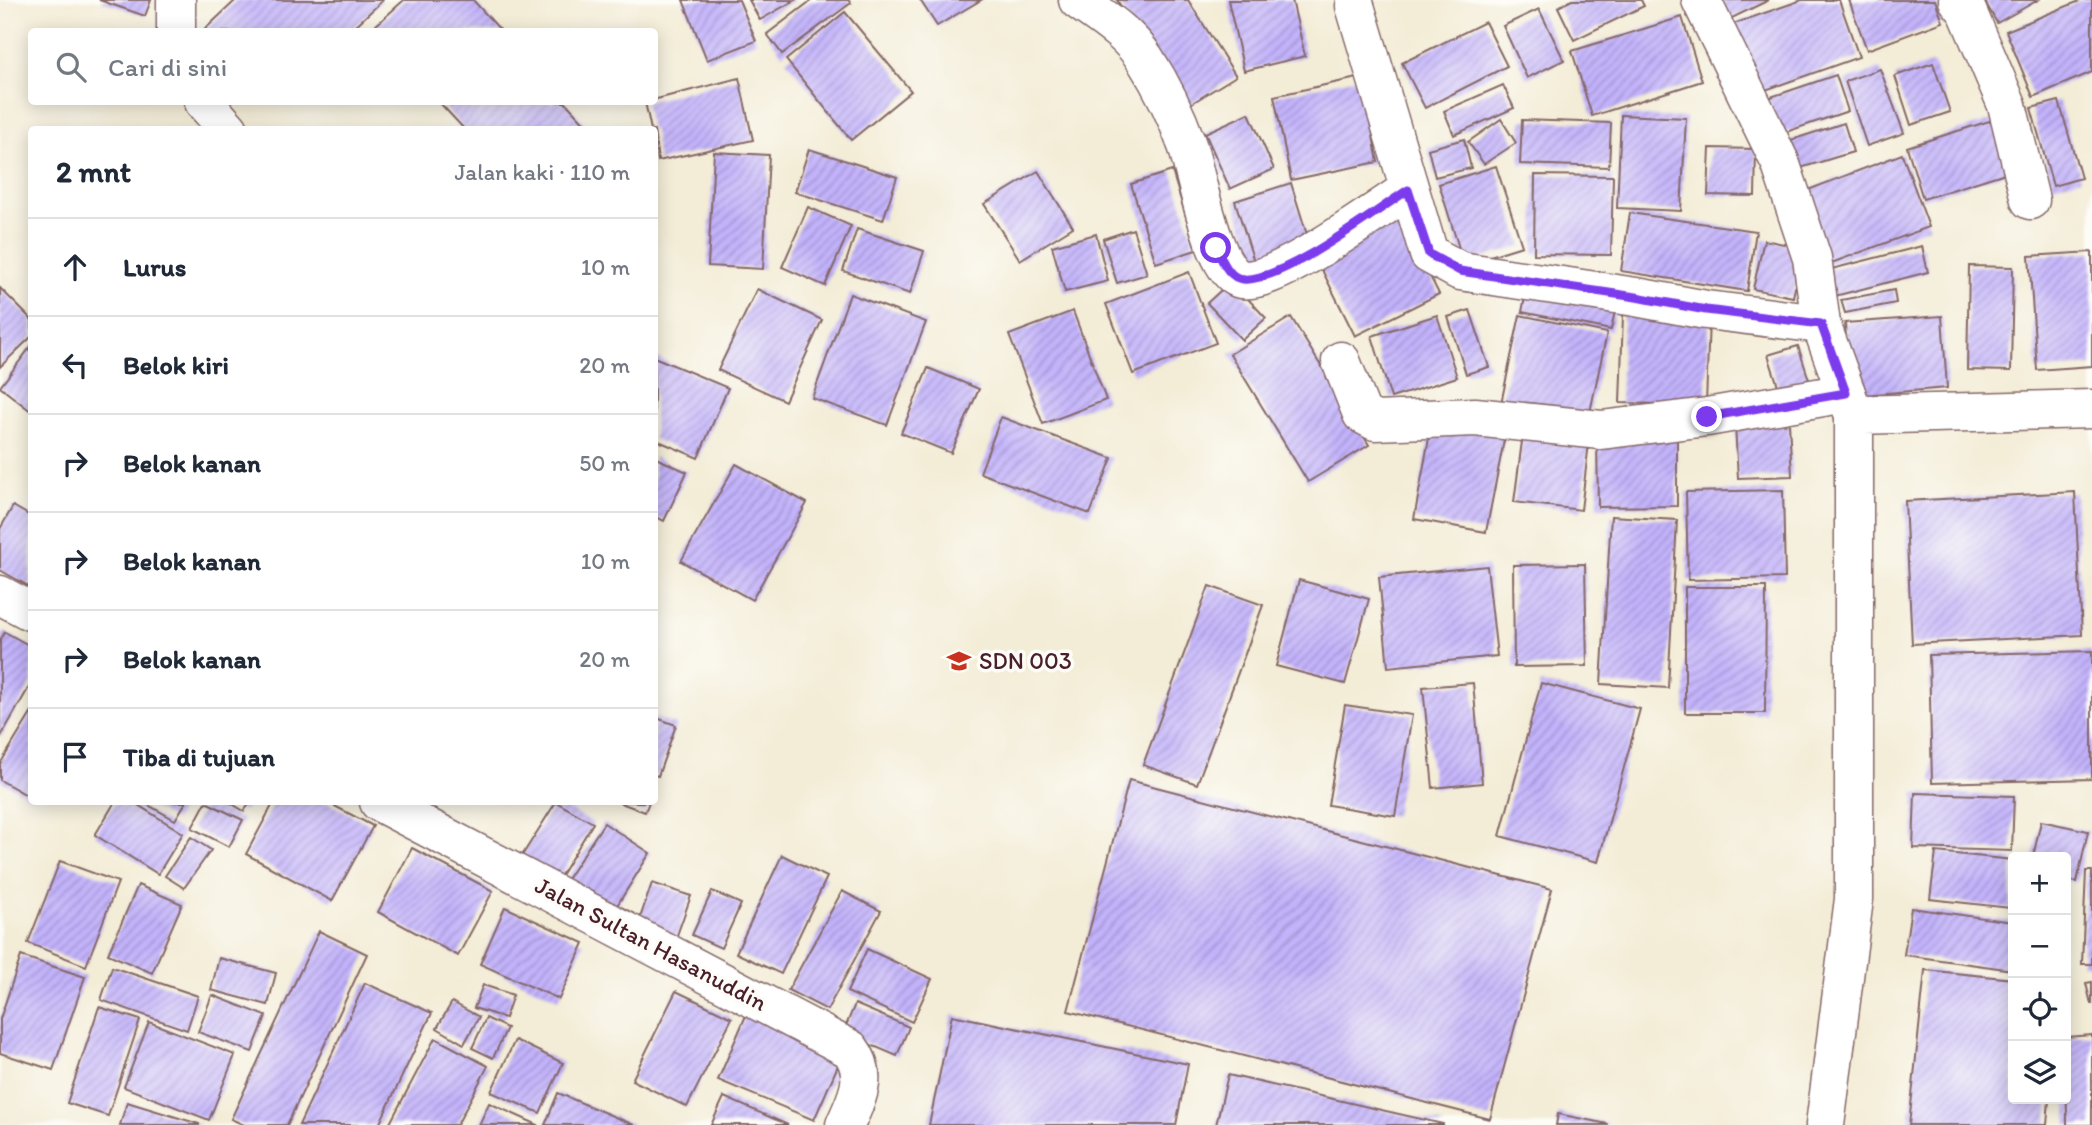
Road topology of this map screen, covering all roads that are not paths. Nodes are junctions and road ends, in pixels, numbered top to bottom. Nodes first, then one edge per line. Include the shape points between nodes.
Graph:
1 (176, 0) edge
2 (1078, 0) edge
3 (1702, 0) edge
4 (1958, 0) edge
5 (1355, 6) dead end
6 (176, 28) edge
7 (207, 105) edge
8 (225, 126) edge
9 (1408, 190) junction
10 (2031, 200) dead end
11 (1821, 324) junction
12 (1341, 361) dead end
13 (1850, 404) junction
14 (2092, 409) edge
15 (0, 594) edge
16 (28, 610) edge
17 (385, 805) edge
18 (845, 1125) edge
19 (1825, 1125) edge

1 - 6 street
2 - 9 street via 1124,32 1145,59 1186,144 1216,248 1229,272 1241,279 1301,259
3 - 11 street via 1780,162 1812,258
4 - 10 street via 1967,11 2007,105
5 - 9 street
7 - 8 street
9 - 11 street via 1429,254 1460,271
11 - 13 street
12 - 13 street via 1362,414 1382,421 1475,416 1601,430
13 - 14 street
13 - 19 street via 1854,899
15 - 16 street
17 - 18 street, Jalan Sultan Hasanuddin via 850,1049 860,1061 860,1092

